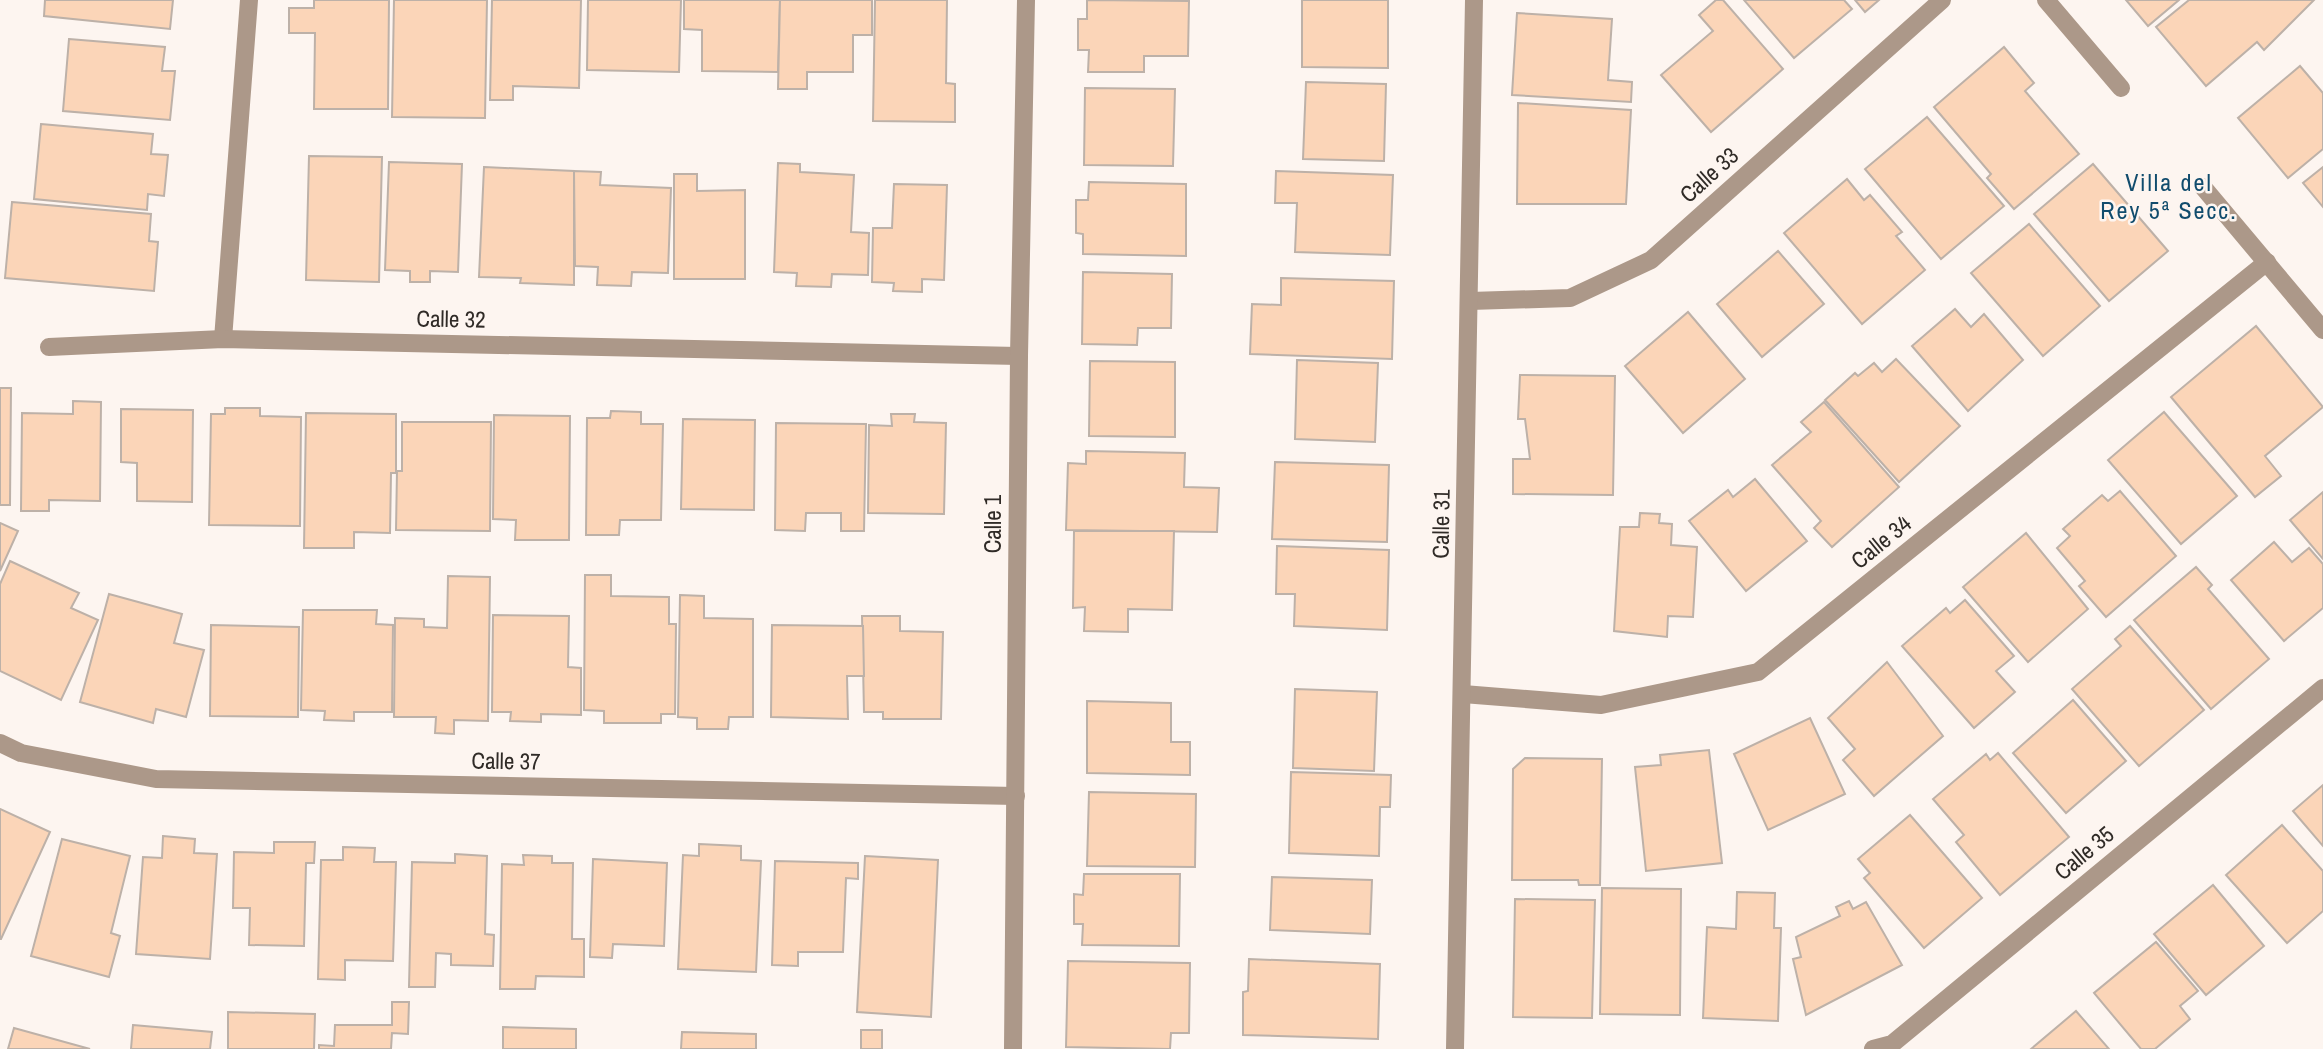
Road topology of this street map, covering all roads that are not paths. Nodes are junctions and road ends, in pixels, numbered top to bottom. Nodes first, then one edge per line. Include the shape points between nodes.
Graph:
1 (249, 0) edge
2 (1026, 0) edge
3 (1474, 0) edge
4 (1942, 0) edge
5 (2046, 0) edge
6 (2122, 88) dead end
7 (2203, 187) dead end
8 (2267, 262) junction
9 (1470, 301) junction
10 (2323, 330) edge
11 (223, 339) junction
12 (49, 348) dead end
13 (1019, 356) junction
14 (2323, 688) edge
15 (1463, 694) junction
16 (0, 743) edge
17 (1016, 796) junction
18 (1013, 1049) edge
19 (1455, 1049) edge
20 (1873, 1049) edge

1 - 11 street
2 - 13 street, Calle 1
3 - 9 street, Calle 31
4 - 9 street, Calle 33 via 1651,261 1570,298
5 - 6 street
7 - 8 street
8 - 10 street
8 - 15 street, Calle 34 via 1758,672 1601,705
9 - 15 street, Calle 31
11 - 12 street, Calle 32
11 - 13 street, Calle 32
13 - 17 street, Calle 1
14 - 20 street, Calle 35 via 1892,1044
15 - 19 street, Calle 31
16 - 17 street, Calle 37 via 22,753 156,779
17 - 18 street, Calle 1

